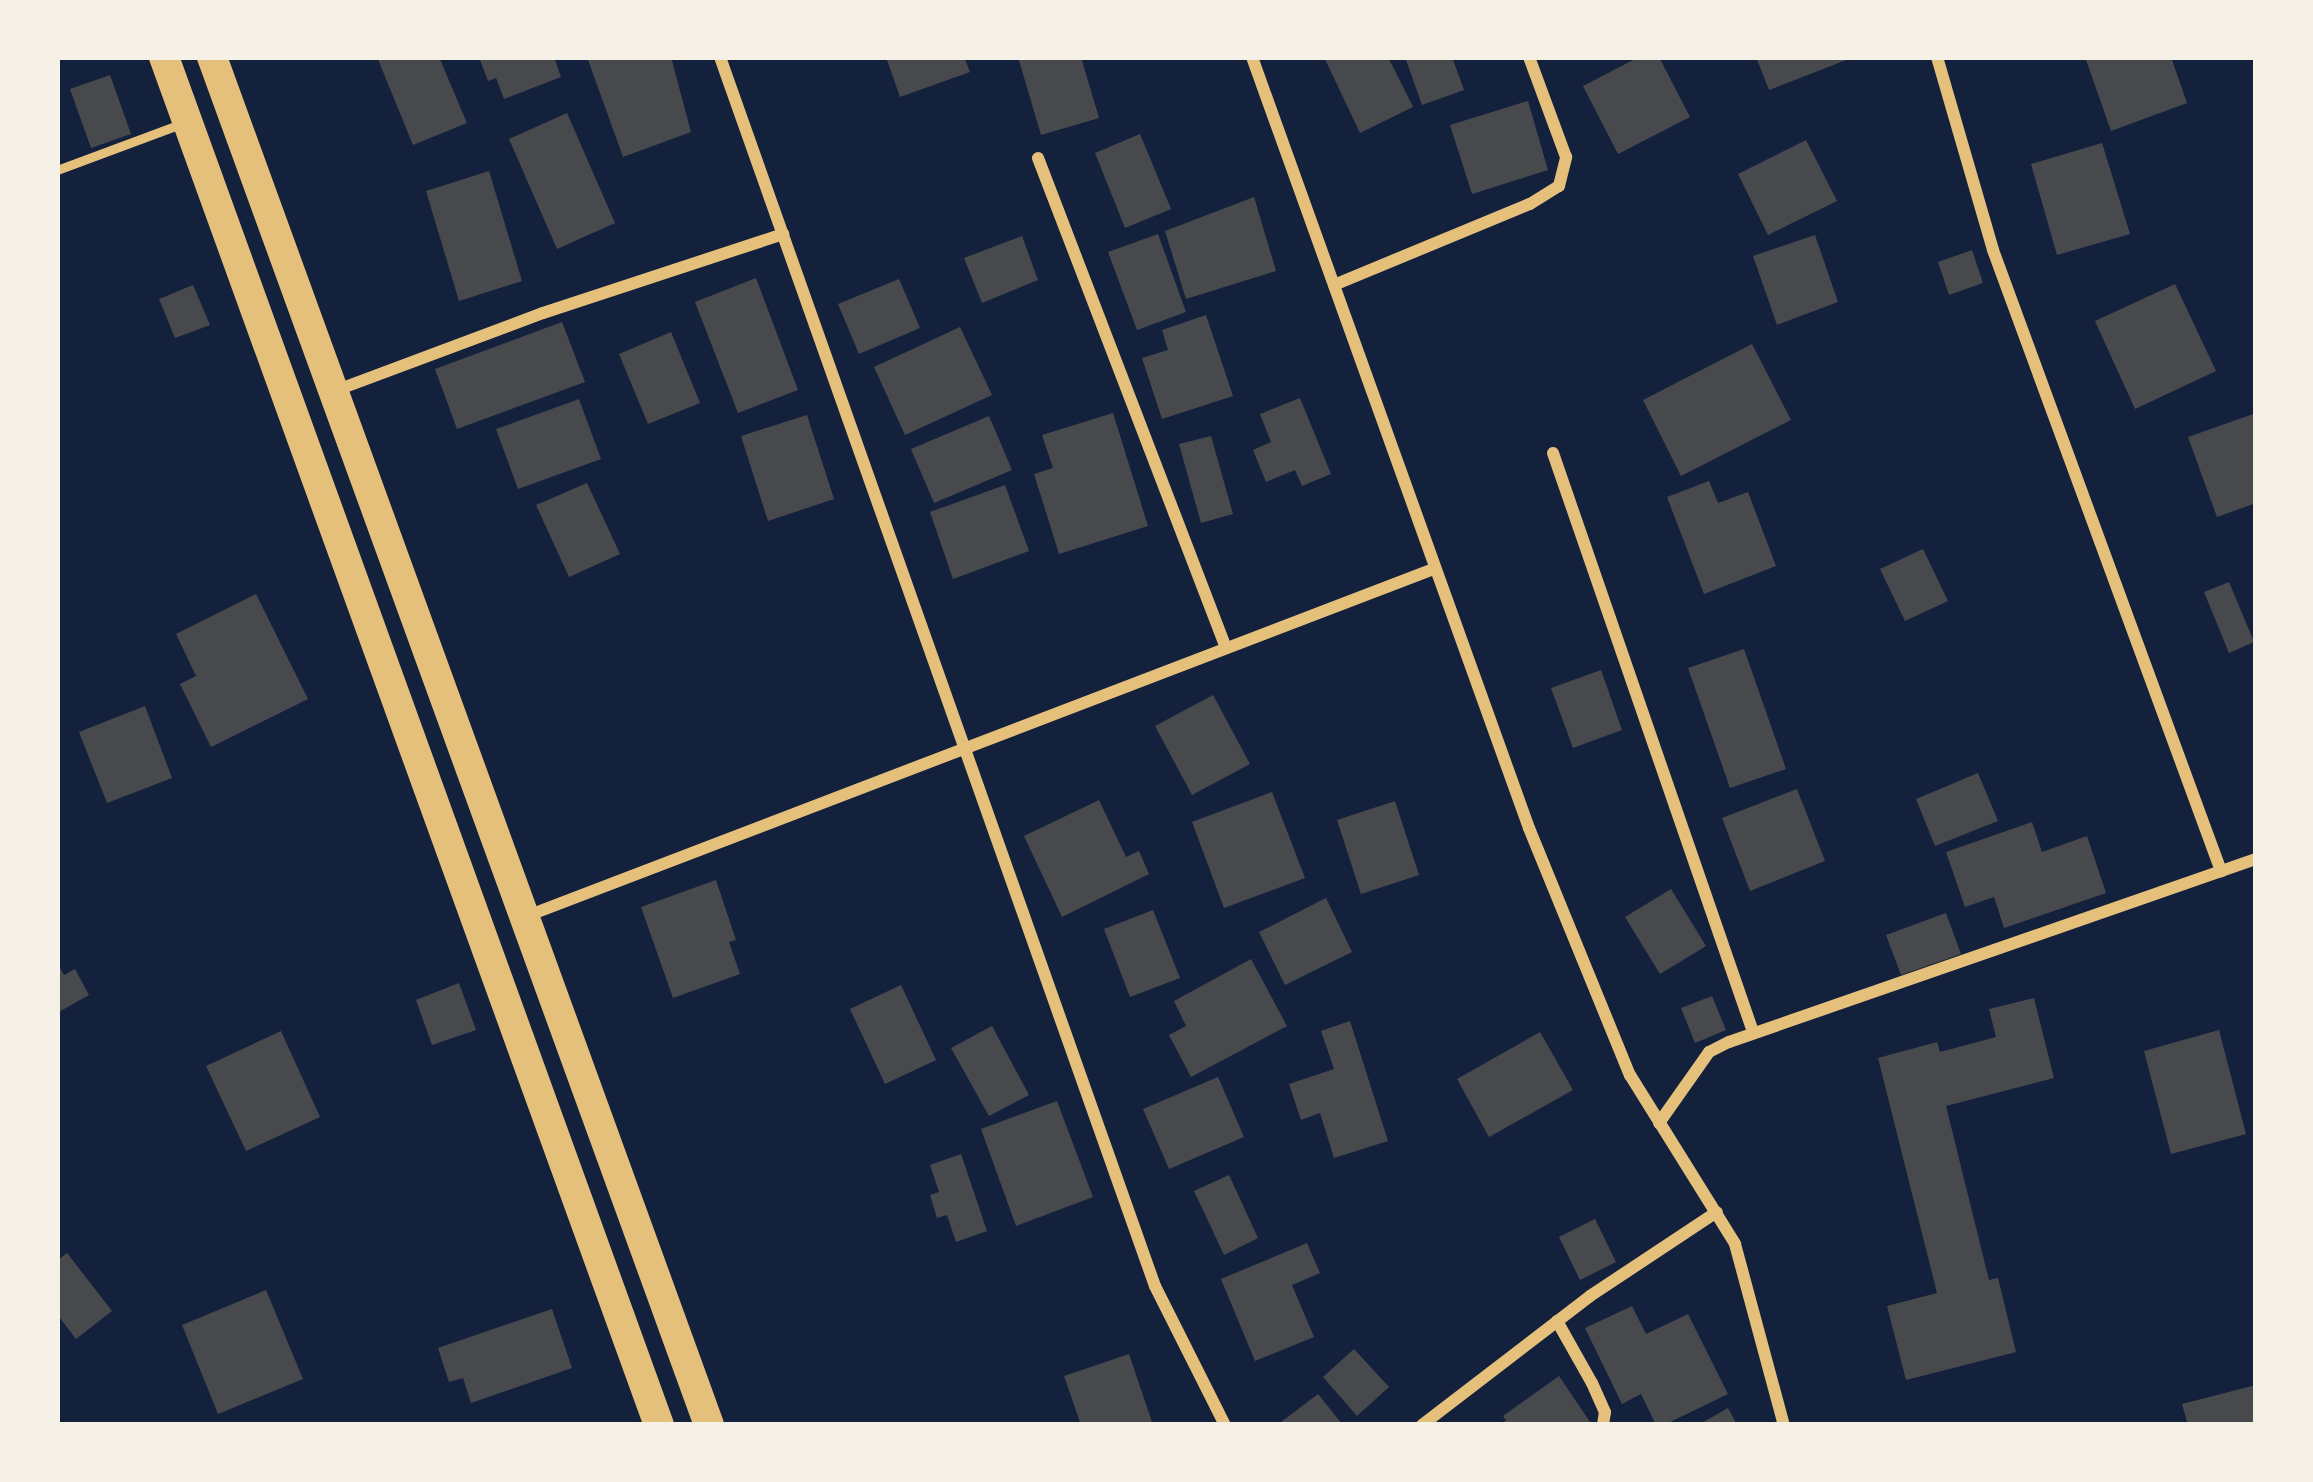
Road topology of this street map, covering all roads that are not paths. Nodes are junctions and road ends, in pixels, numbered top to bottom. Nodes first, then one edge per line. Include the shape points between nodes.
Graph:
1 (164, 57) edge
2 (212, 57) edge
3 (721, 57) edge
4 (1252, 57) edge
5 (1529, 57) edge
6 (1936, 57) edge
7 (188, 122) junction
8 (1038, 158) dead end
9 (57, 170) edge
10 (783, 234) junction
11 (1334, 285) junction
12 (334, 391) junction
13 (1553, 453) dead end
14 (1434, 569) junction
15 (1226, 648) junction
16 (965, 749) junction
17 (2256, 859) edge
18 (2221, 871) junction
19 (526, 916) junction
20 (1753, 1032) junction
21 (1660, 1123) junction
22 (1717, 1212) junction
23 (1557, 1322) junction
24 (659, 1425) edge
25 (709, 1425) edge
26 (1226, 1425) edge
27 (1422, 1425) edge
28 (1604, 1425) edge
29 (1784, 1425) edge

1 - 7 main road
2 - 12 main road
3 - 10 street
4 - 11 street
5 - 11 street via 1566,157 1558,186
6 - 18 street via 1993,250
7 - 9 lane
7 - 24 main road
8 - 15 street
10 - 12 street
10 - 16 street
11 - 14 street
12 - 19 main road
13 - 20 street
14 - 15 street
14 - 21 street via 1546,870 1630,1075
15 - 16 street
16 - 19 street
16 - 26 street via 1155,1286
17 - 18 street
18 - 20 street
19 - 25 main road
20 - 21 street via 1709,1052
21 - 22 street
22 - 23 street
22 - 29 street via 1735,1244
23 - 27 street
23 - 28 street via 1592,1383

